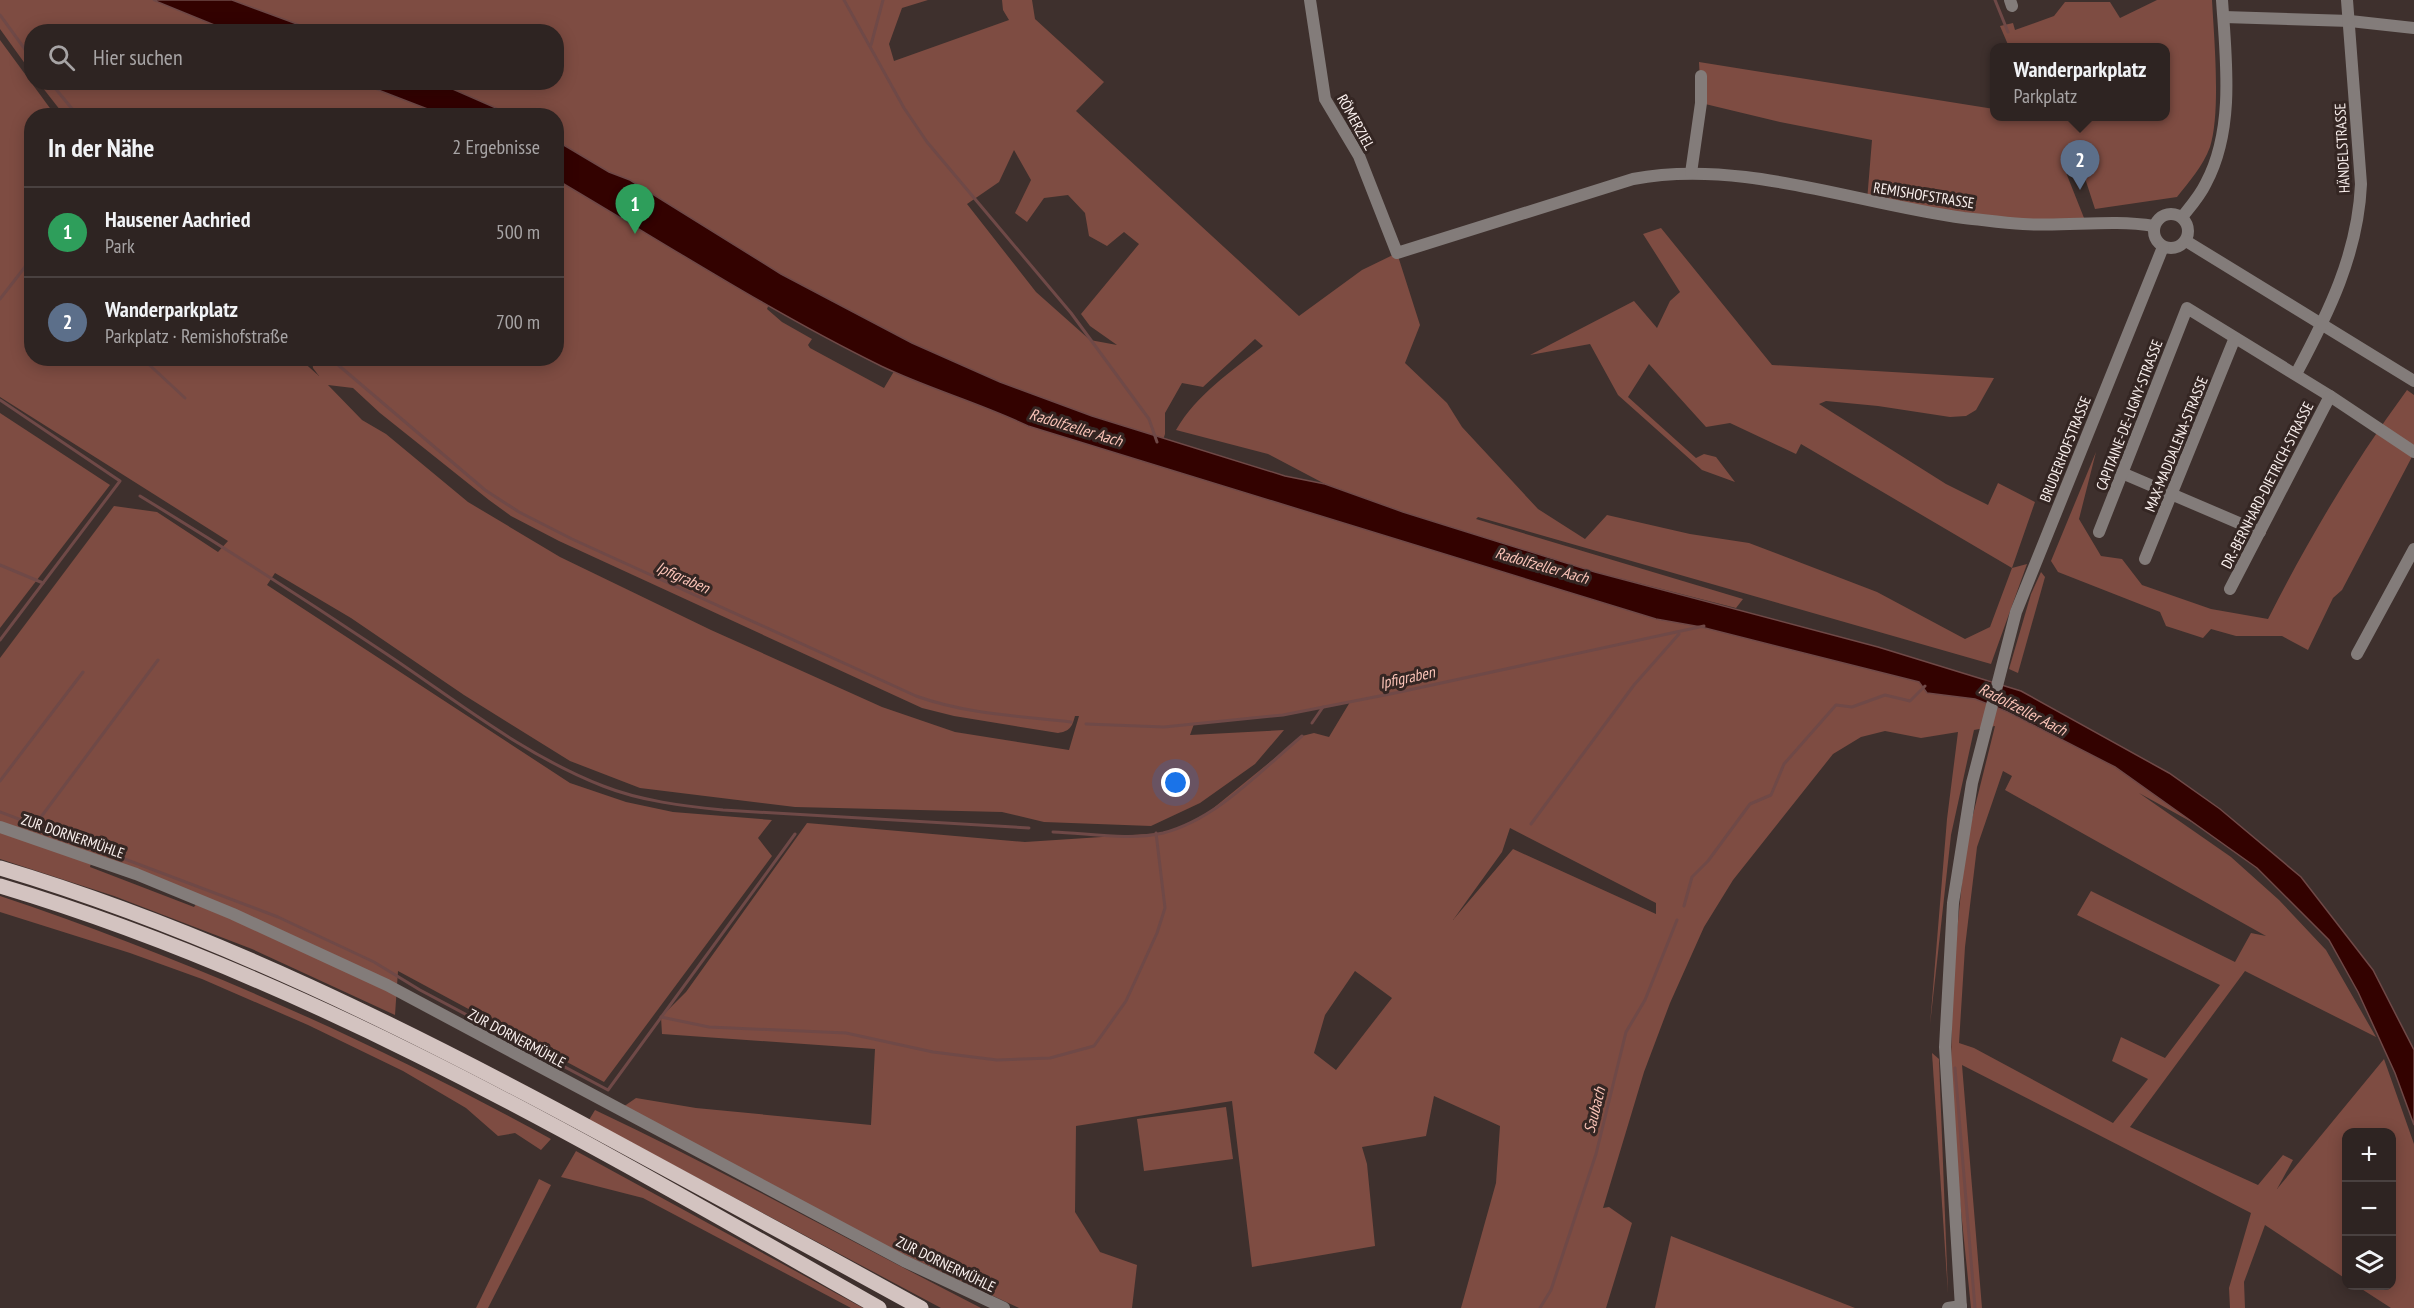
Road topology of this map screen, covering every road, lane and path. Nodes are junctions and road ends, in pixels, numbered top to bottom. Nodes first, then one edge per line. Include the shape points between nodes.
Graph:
1 (1310, 0) edge
2 (2223, 0) edge
3 (2347, 0) edge
4 (2223, 16) junction
5 (2350, 21) junction
6 (2414, 28) edge
7 (1701, 76) dead end
8 (1691, 173) junction
9 (2182, 217) junction
10 (2154, 226) junction
11 (2186, 241) junction
12 (2163, 247) junction
13 (1397, 254) joint
14 (2323, 324) junction
15 (2234, 340) junction
16 (2296, 374) junction
17 (2414, 381) edge
18 (2330, 396) junction
19 (2414, 452) edge
20 (2122, 473) junction
21 (2172, 494) junction
22 (2099, 532) dead end
23 (2260, 532) junction
24 (2414, 549) edge
25 (2145, 559) dead end
26 (2230, 588) dead end
27 (2357, 654) dead end
28 (0, 827) edge
29 (0, 868) edge
30 (0, 886) edge
31 (543, 1111) junction
32 (590, 1137) junction
33 (1961, 1307) edge
34 (879, 1308) edge
35 (921, 1308) edge
36 (1004, 1308) edge
37 (1948, 1308) edge

1 - 13 street, RÖMERZIEL via 1325,99 1359,156
2 - 4 street
3 - 5 street, HÄNDELSTRASSE
4 - 5 street
4 - 9 street via 2225,103 2221,146 2206,184
5 - 6 street
5 - 14 street, HÄNDELSTRASSE via 2360,208 2344,272
7 - 8 street
8 - 10 street, REMISHOFSTRASSE via 1746,176 1906,209 2024,225 2132,222
8 - 13 street, REMISHOFSTRASSE via 1661,173 1633,179
9 - 10 street via 2166,215
9 - 11 street via 2187,224
10 - 12 street via 2154,234
11 - 12 street via 2180,247
11 - 14 street
12 - 33 street, BRUDERHOFSTRASSE via 2016,612 1986,720 1960,848 1948,958 1946,1058
14 - 16 street, HÄNDELSTRASSE
14 - 17 street
15 - 16 street
15 - 20 street, CAPITAINE-DE-LIGNY-STRASSE via 2187,308
15 - 21 street, MAX-MADDALENA-STRASSE
16 - 18 street
18 - 19 street
18 - 23 street, DR.-BERNHARD-DIETRICH-STRASSE
20 - 21 street
20 - 22 street, CAPITAINE-DE-LIGNY-STRASSE
21 - 23 street
21 - 25 street, MAX-MADDALENA-STRASSE
23 - 26 street, DR.-BERNHARD-DIETRICH-STRASSE
24 - 27 street
28 - 36 street, ZUR DORNERMÜHLE via 136,874 387,985 904,1261
29 - 31 main road via 164,923 397,1026
30 - 31 main road via 156,939 257,980
31 - 32 main road
32 - 34 main road
32 - 35 main road
33 - 37 street

